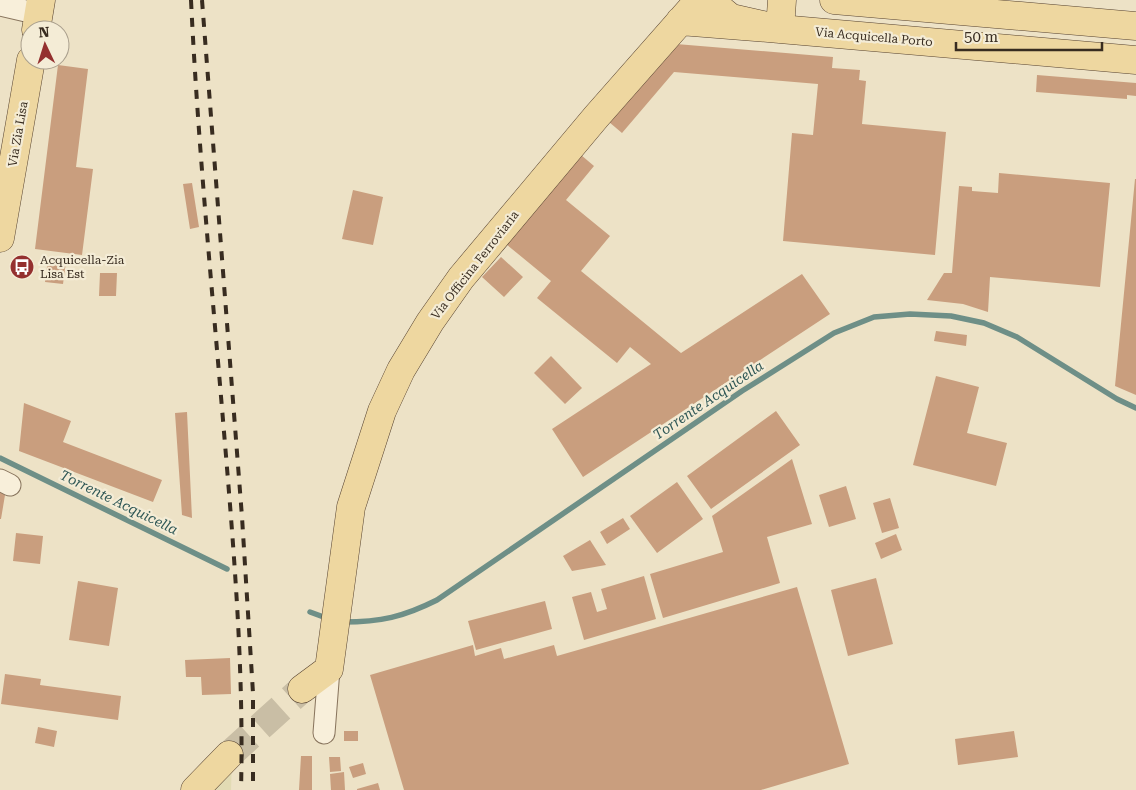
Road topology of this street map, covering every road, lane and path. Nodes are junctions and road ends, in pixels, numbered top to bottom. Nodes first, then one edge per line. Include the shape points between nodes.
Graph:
1 (699, 0) edge
2 (709, 0) edge
3 (782, 0) edge
4 (834, 0) edge
5 (0, 5) edge
6 (682, 10) edge
7 (38, 14) edge
8 (1136, 26) edge
9 (780, 29) junction
10 (1136, 60) edge
11 (29, 70) edge
12 (0, 238) edge
13 (329, 669) junction
14 (302, 689) tunnel mouth
15 (324, 733) dead end
16 (229, 755) tunnel mouth
17 (196, 790) edge

1 - 6 main road, Via Officina Ferroviaria
2 - 9 main road, Via Acquicella Porto via 731,18
3 - 9 main road
4 - 8 main road
5 - 7 street
6 - 9 main road
6 - 13 main road, Via Officina Ferroviaria via 461,278 402,370 382,411 351,507
9 - 10 main road, Via Acquicella Porto
11 - 12 main road, Via Zia Lisa
13 - 14 main road
13 - 15 street
16 - 17 main road

